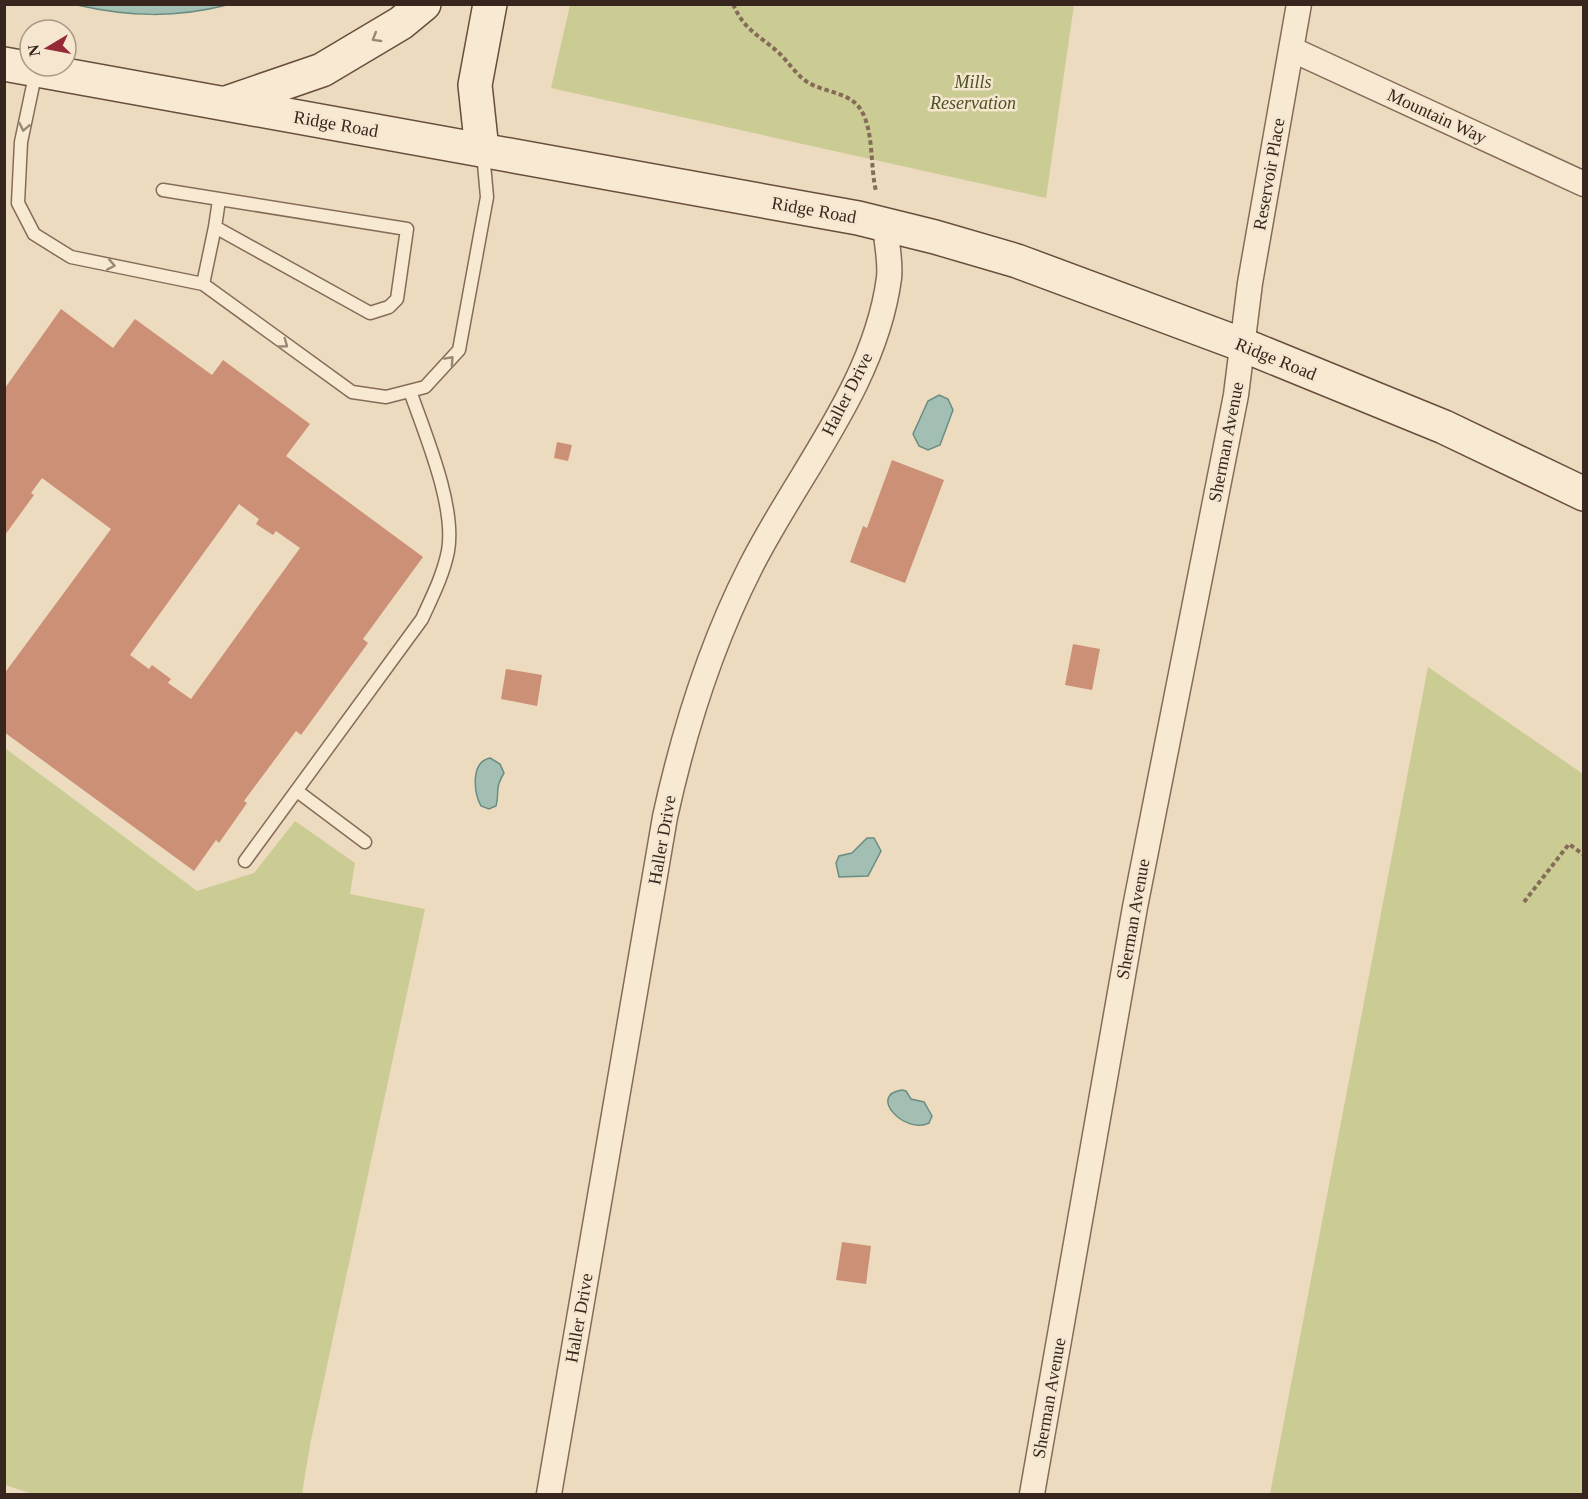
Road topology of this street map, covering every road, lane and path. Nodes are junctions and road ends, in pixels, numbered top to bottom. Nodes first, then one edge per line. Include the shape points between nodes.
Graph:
1 (424, 4) edge
2 (490, 4) edge
3 (733, 4) edge
4 (1299, 4) edge
5 (1291, 49) junction
6 (78, 77) edge
7 (35, 78) edge
8 (223, 104) junction
9 (483, 150) junction
10 (1584, 184) edge
11 (163, 190) dead end
12 (219, 200) junction
13 (885, 224) junction
14 (215, 227) junction
15 (203, 284) junction
16 (1243, 345) junction
17 (410, 391) junction
18 (1584, 494) edge
19 (297, 791) junction
20 (365, 842) dead end
21 (1584, 855) edge
22 (245, 861) dead end
23 (1524, 902) dead end
24 (549, 1494) edge
25 (1032, 1494) edge

1 -> 8 main road via 401,23 322,70
2 - 9 main road via 476,84
3 - 13 path via 754,35 778,52 807,82 844,95 860,108
4 - 5 street, Reservoir Place
5 - 10 street, Mountain Way
5 - 16 street, Reservoir Place via 1250,283
6 - 8 main road, Ridge Road
7 -> 15 lane via 21,142 18,203 34,234 71,257
8 - 9 main road, Ridge Road
9 - 13 main road, Ridge Road
17 -> 9 lane via 425,387 459,350 487,196
11 - 12 lane
12 - 14 lane
12 - 14 lane via 407,229 397,300 370,313
13 - 16 main road, Ridge Road via 1017,261
13 - 24 street, Haller Drive via 889,276 865,363 729,611 710,657 677,763
14 - 15 lane
15 -> 17 lane via 352,392 386,397
16 - 18 main road, Ridge Road via 1443,428
16 - 25 street, Sherman Avenue via 1135,907
17 - 19 lane via 435,465 450,531 442,576 422,620
19 - 20 lane
19 - 22 lane
21 - 23 path via 1569,844

